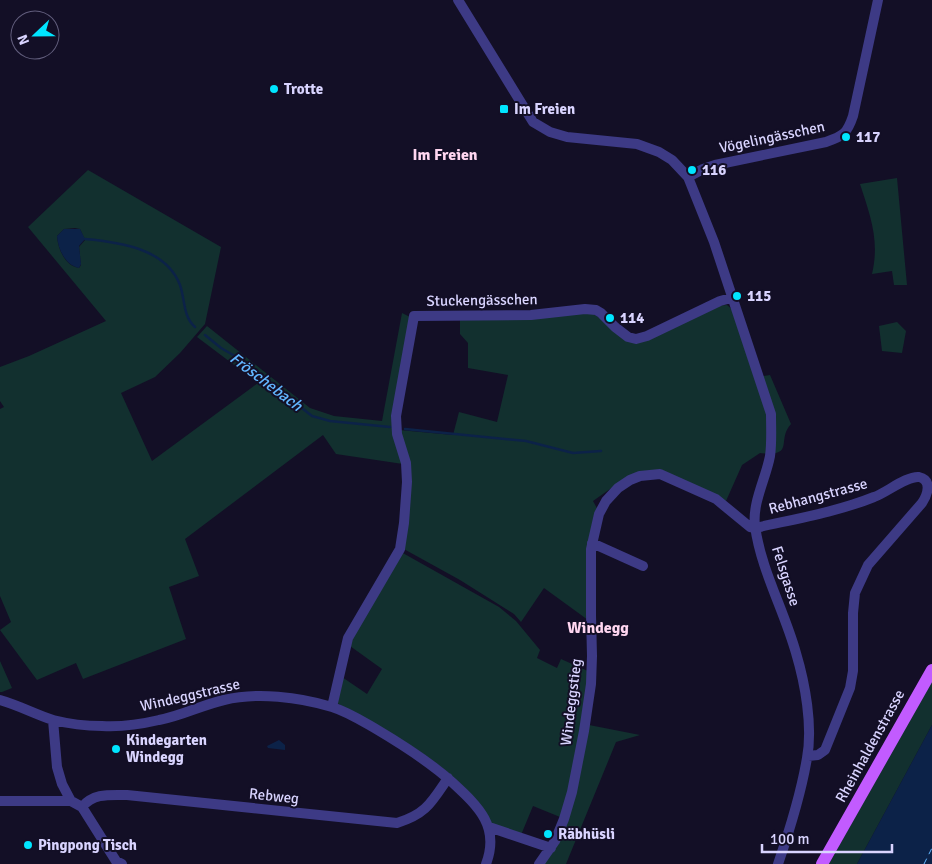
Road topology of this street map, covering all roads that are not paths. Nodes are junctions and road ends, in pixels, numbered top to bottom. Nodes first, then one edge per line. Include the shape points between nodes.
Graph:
1 (458, 0) edge
2 (878, 0) edge
3 (688, 177) junction
4 (731, 298) junction
5 (931, 483) edge
6 (756, 528) junction
7 (592, 543) junction
8 (643, 566) dead end
9 (932, 670) edge
10 (0, 700) edge
11 (332, 707) junction
12 (53, 720) junction
13 (808, 756) junction
14 (448, 778) junction
15 (71, 800) junction
16 (0, 802) edge
17 (82, 807) junction
18 (489, 827) junction
19 (551, 848) junction
20 (122, 864) edge
21 (486, 864) edge
22 (539, 864) edge
23 (778, 864) edge
24 (822, 864) edge

1 - 3 street via 533,122 567,137 637,144 672,160
2 - 3 street, Vögelingässchen via 853,116 841,137 715,165
3 - 4 street, Felsgasse via 714,242
4 - 6 street, Felsgasse via 771,414 770,457 756,515
4 - 11 street, Stuckengässchen via 636,339 624,334 596,310 531,315 414,316 396,416 407,482 400,550 348,638
5 - 6 street, Rebhangstrasse via 913,477 858,504
5 - 13 street via 922,504 868,565 855,593 850,688 825,750
6 - 7 street, Windeggstieg via 750,527 716,499 660,474 648,475 630,480 606,501
6 - 13 street, Felsgasse via 804,687
7 - 8 street
7 - 19 street, Windeggstieg via 589,701 572,792
9 - 24 main road, Rheinhaldenstrasse
10 - 12 street, Windeggstrasse
11 - 12 street, Windeggstrasse via 283,697 244,696 159,720 104,726
11 - 14 street, Windeggstrasse via 413,751
12 - 15 street via 57,767
13 - 23 street, Felsgasse via 797,807
14 - 17 street, Rebweg via 430,805 414,817 397,823 127,794 101,795
14 - 18 street, Windeggstrasse via 468,797
15 - 16 street
15 - 17 street
17 - 20 street via 116,861
18 - 19 street
18 - 21 street via 490,853
19 - 22 street, Windeggstieg

